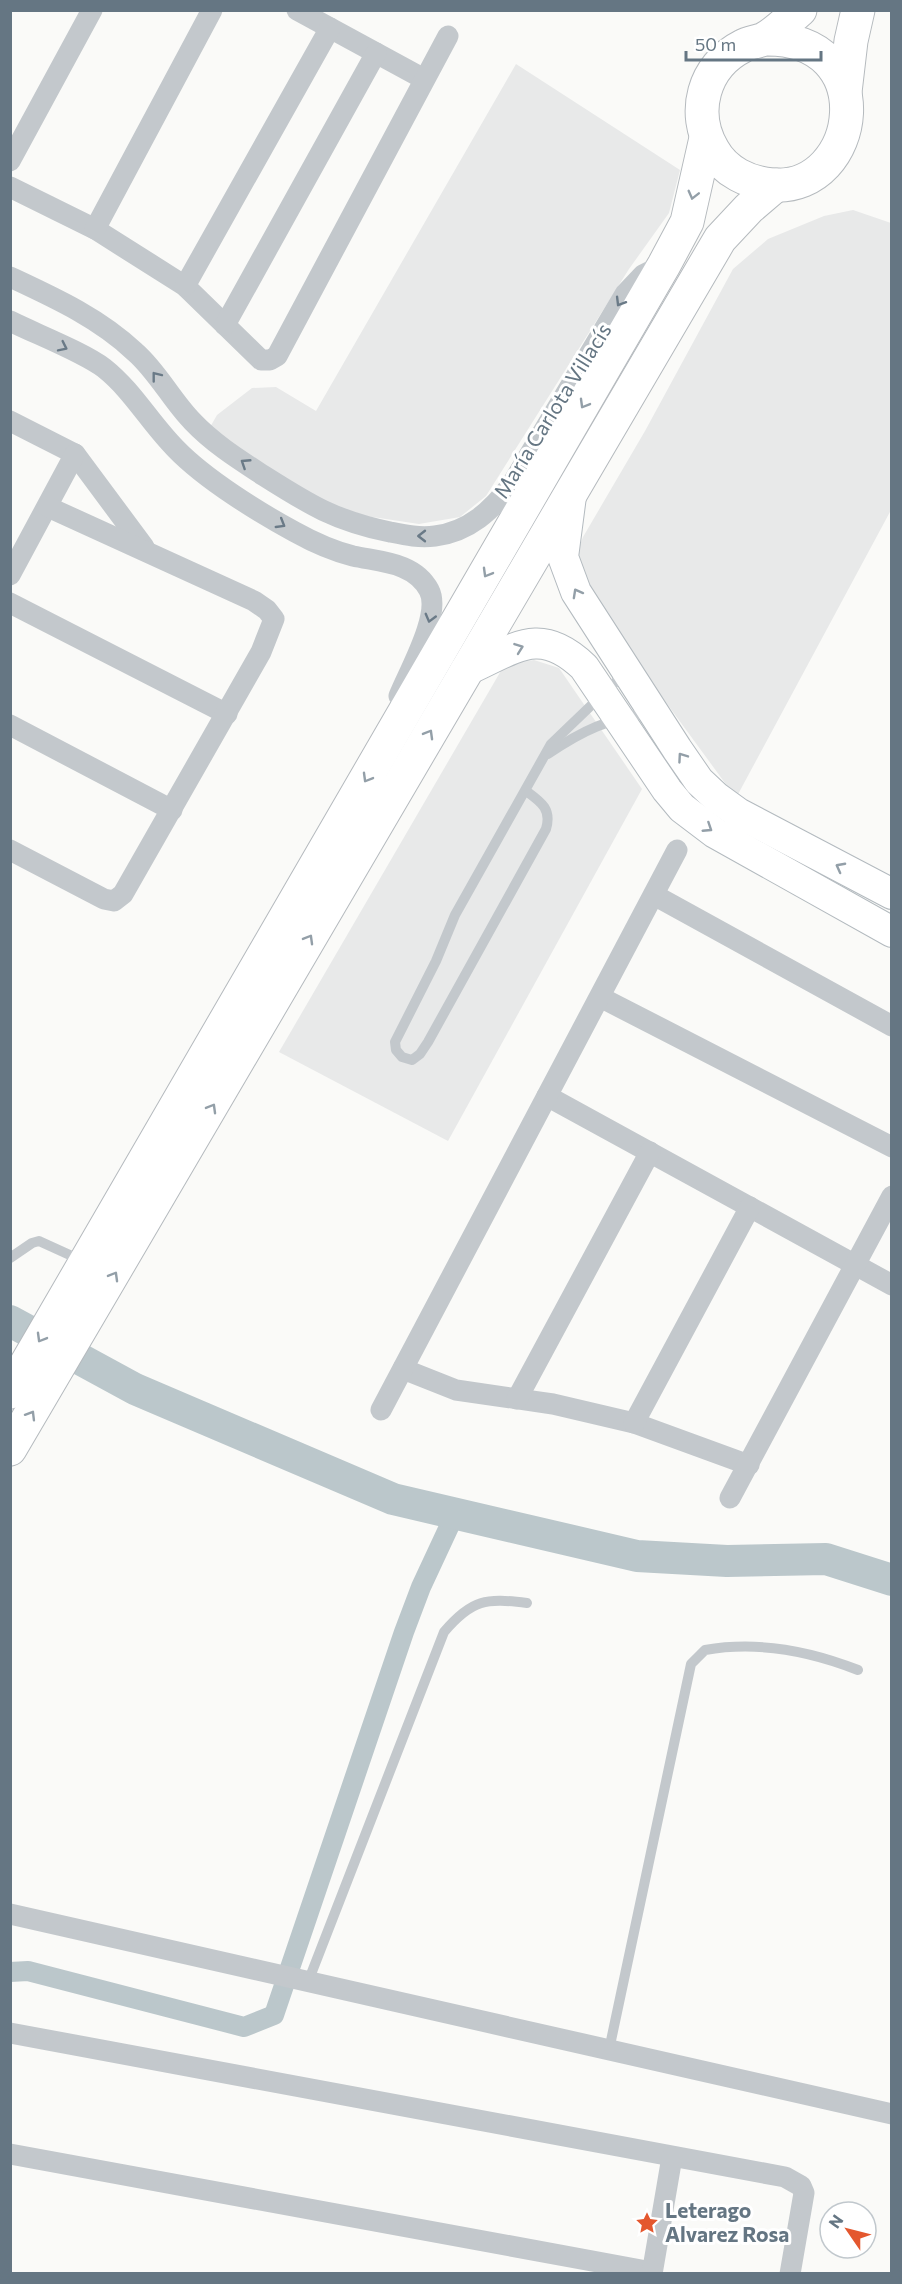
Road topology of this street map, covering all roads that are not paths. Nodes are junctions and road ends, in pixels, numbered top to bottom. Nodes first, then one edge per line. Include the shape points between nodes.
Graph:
1 (92, 10) edge
2 (212, 10) edge
3 (297, 10) edge
4 (800, 10) edge
5 (858, 10) edge
6 (330, 28) junction
7 (448, 36) dead end
8 (764, 39) junction
9 (376, 53) junction
10 (424, 79) junction
11 (845, 92) junction
12 (706, 138) junction
13 (10, 161) edge
14 (776, 185) junction
15 (10, 187) edge
16 (95, 229) junction
17 (664, 265) junction
18 (10, 277) edge
19 (185, 286) junction
20 (10, 321) edge
21 (225, 325) junction
22 (10, 421) edge
23 (212, 440) junction
24 (75, 454) junction
25 (194, 465) junction
26 (573, 488) junction
27 (48, 507) junction
28 (332, 516) junction
29 (322, 546) junction
30 (146, 551) junction
31 (13, 565) edge
32 (10, 603) edge
33 (465, 671) junction
34 (627, 671) junction
35 (610, 706) junction
36 (653, 712) junction
37 (226, 714) junction
38 (10, 725) edge
39 (385, 748) junction
40 (545, 756) junction
41 (526, 791) junction
42 (171, 810) junction
43 (10, 850) edge
44 (677, 850) dead end
45 (891, 894) edge
46 (654, 895) junction
47 (891, 932) edge
48 (600, 997) junction
49 (891, 1026) edge
50 (548, 1096) junction
51 (891, 1146) edge
52 (650, 1152) junction
53 (891, 1196) edge
54 (750, 1207) junction
55 (10, 1258) edge
56 (86, 1263) junction
57 (855, 1265) junction
58 (891, 1285) edge
59 (71, 1318) junction
60 (403, 1369) junction
61 (29, 1380) edge
62 (518, 1399) junction
63 (381, 1410) dead end
64 (634, 1423) junction
65 (10, 1449) edge
66 (749, 1465) junction
67 (730, 1498) dead end
68 (527, 1603) dead end
69 (858, 1670) dead end
70 (10, 1914) edge
71 (308, 1982) junction
72 (10, 2033) edge
73 (609, 2050) junction
74 (891, 2115) edge
75 (10, 2154) edge
76 (672, 2157) junction
77 (652, 2273) edge
78 (790, 2274) edge

1 - 13 street
2 - 16 street
3 - 6 street
4 - 8 main road
5 - 11 main road
6 - 9 street
6 - 19 street
7 - 10 street
8 - 11 main road via 782,38 815,50 829,62
8 - 12 main road via 743,45 725,57 711,74 703,95 701,117
9 - 10 street
9 - 21 street
10 - 21 street via 277,356 261,360
11 - 14 main road via 848,114 844,136 833,155 818,171
12 - 14 main road via 717,158 734,173 754,182
12 -> 17 main road via 687,222
14 - 26 main road via 720,239
15 - 16 street
16 - 19 street
17 -> 28 street, María Carlota Villacís via 643,275 625,294 512,484 484,516 436,536 413,536 351,524
17 -> 39 main road
23 -> 18 street, María Carlota Villacís via 192,422 137,353 102,324
19 - 21 street
20 -> 25 street via 102,366 129,390 167,439
22 - 24 street
23 - 25 street
28 -> 23 street, María Carlota Villacís
24 - 27 street
24 - 30 street
25 -> 29 street via 267,516
26 - 33 main road
34 -> 26 street via 567,573 564,539
27 - 30 street
27 - 31 street
28 - 29 street
29 -> 39 street via 402,567 429,589 434,604 393,711
30 - 37 street via 254,601 274,619 261,652
32 - 37 street
33 -> 35 street via 522,646 553,644 569,652 584,667
59 -> 33 main road
34 - 35 lane
34 - 36 street
35 - 36 lane
35 - 40 lane
35 - 40 lane via 560,733
35 -> 47 street via 667,790 699,822
45 -> 36 street via 738,813 716,797 699,781
37 - 42 street
38 - 42 street
39 -> 56 main road
40 - 41 lane
41 - 41 lane via 455,915 400,1029 395,1042 402,1058 412,1060 428,1042 546,829 548,810
42 - 43 street via 123,894 114,901
44 - 46 street
46 - 48 street
46 - 49 street
48 - 50 street
48 - 51 street
50 - 52 street
50 - 60 street
52 - 54 street
52 - 62 street
53 - 57 street
54 - 57 street
54 - 64 street
55 - 56 lane via 39,1241
56 - 59 main road
57 - 58 street
57 - 66 street
59 - 61 main road
60 - 62 street via 456,1390
60 - 63 street
65 -> 61 main road
62 - 64 street
64 - 66 street
66 - 67 street
68 - 71 lane via 495,1599 480,1602 468,1608 444,1632
69 - 73 lane via 824,1657 763,1648 705,1650 691,1664
70 - 71 street
71 - 73 street
72 - 76 street
73 - 74 street
75 - 77 street
76 - 77 street
76 - 78 street via 785,2177 801,2186 804,2201

